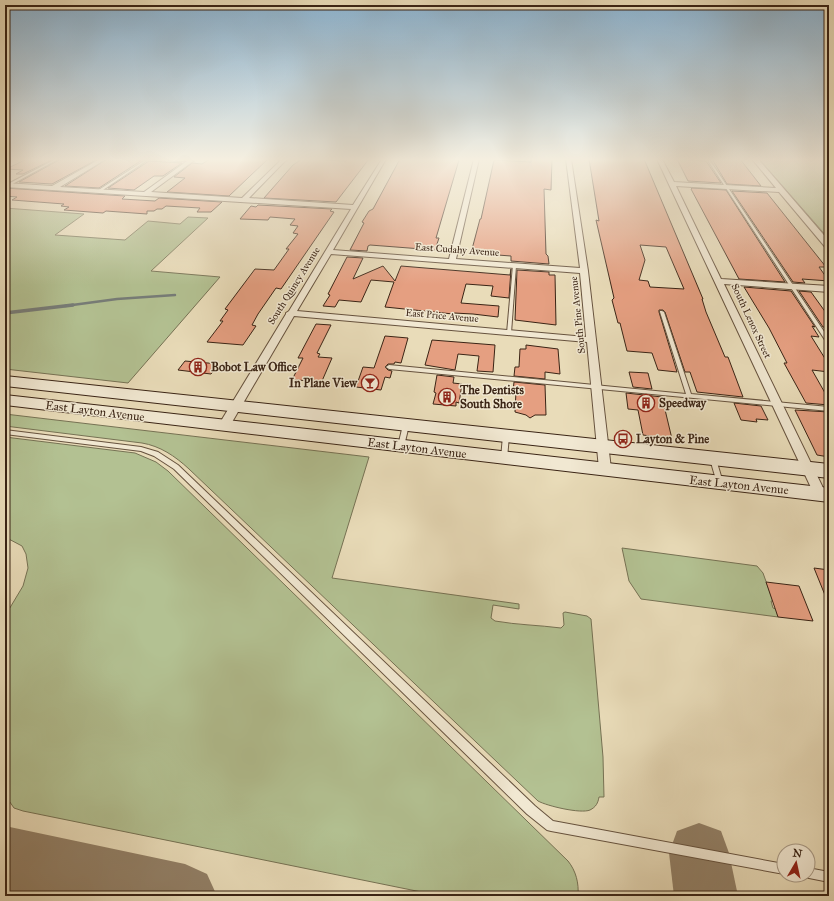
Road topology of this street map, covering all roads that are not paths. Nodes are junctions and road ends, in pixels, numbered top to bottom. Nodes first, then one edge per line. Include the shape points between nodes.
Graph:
1 (261, 201) edge
2 (359, 201) edge
3 (467, 201) edge
4 (575, 201) edge
5 (681, 201) edge
6 (736, 201) edge
7 (791, 201) edge
8 (355, 207) junction
9 (829, 246) edge
10 (329, 252) junction
11 (452, 261) junction
12 (514, 266) junction
13 (584, 271) junction
14 (720, 281) junction
15 (792, 287) junction
16 (829, 290) edge
17 (662, 312) dead end
18 (290, 313) junction
19 (509, 333) junction
20 (592, 340) junction
21 (829, 343) edge
22 (389, 367) dead end
23 (5, 381) edge
24 (596, 386) junction
25 (689, 396) junction
26 (5, 400) edge
27 (777, 404) junction
28 (235, 406) junction
29 (829, 409) edge
30 (406, 425) junction
31 (224, 426) junction
32 (5, 432) edge
33 (506, 436) junction
34 (401, 446) junction
35 (603, 446) junction
36 (504, 458) junction
37 (713, 458) junction
38 (605, 469) junction
39 (808, 469) junction
40 (829, 471) edge
41 (720, 483) junction
42 (825, 495) edge
43 (776, 868) edge
44 (816, 875) edge
45 (829, 877) edge

1 - 8 street
2 - 8 street, South Quincy Avenue
3 - 11 street
4 - 13 street, South Pine Avenue
5 - 14 street, South Lenox Street
6 - 15 lane
7 - 9 street
8 - 10 street, South Quincy Avenue
10 - 11 street, East Cudahy Avenue
10 - 18 street, South Quincy Avenue
11 - 12 street, East Cudahy Avenue
12 - 13 street, East Cudahy Avenue
12 - 19 lane
13 - 20 street, South Pine Avenue
14 - 15 street
14 - 27 street, South Lenox Street
15 - 16 street
15 - 21 lane
17 - 25 lane
18 - 19 street, East Price Avenue
18 - 28 street, South Quincy Avenue
19 - 20 street, East Price Avenue
20 - 24 street, South Pine Avenue
22 - 24 lane
23 - 28 main road, East Layton Avenue
24 - 25 lane
24 - 35 street, South Pine Avenue
25 - 27 lane
26 - 31 main road, East Layton Avenue
27 - 29 lane
27 - 39 street, South Lenox Street
28 - 30 main road, East Layton Avenue
28 - 31 street, South Quincy Avenue
30 - 33 main road, East Layton Avenue
30 - 34 lane
31 - 34 main road, East Layton Avenue
32 - 43 lane via 141,448 176,467 531,810 551,826
33 - 35 main road, East Layton Avenue
33 - 36 lane
34 - 36 main road, East Layton Avenue
35 - 37 main road, East Layton Avenue
35 - 38 street, South Pine Avenue
36 - 38 main road, East Layton Avenue
37 - 39 main road, East Layton Avenue
37 - 41 lane
38 - 41 main road, East Layton Avenue
39 - 40 main road, East Layton Avenue
39 - 42 street, South Lenox Street
41 - 42 main road, East Layton Avenue
44 - 45 lane

